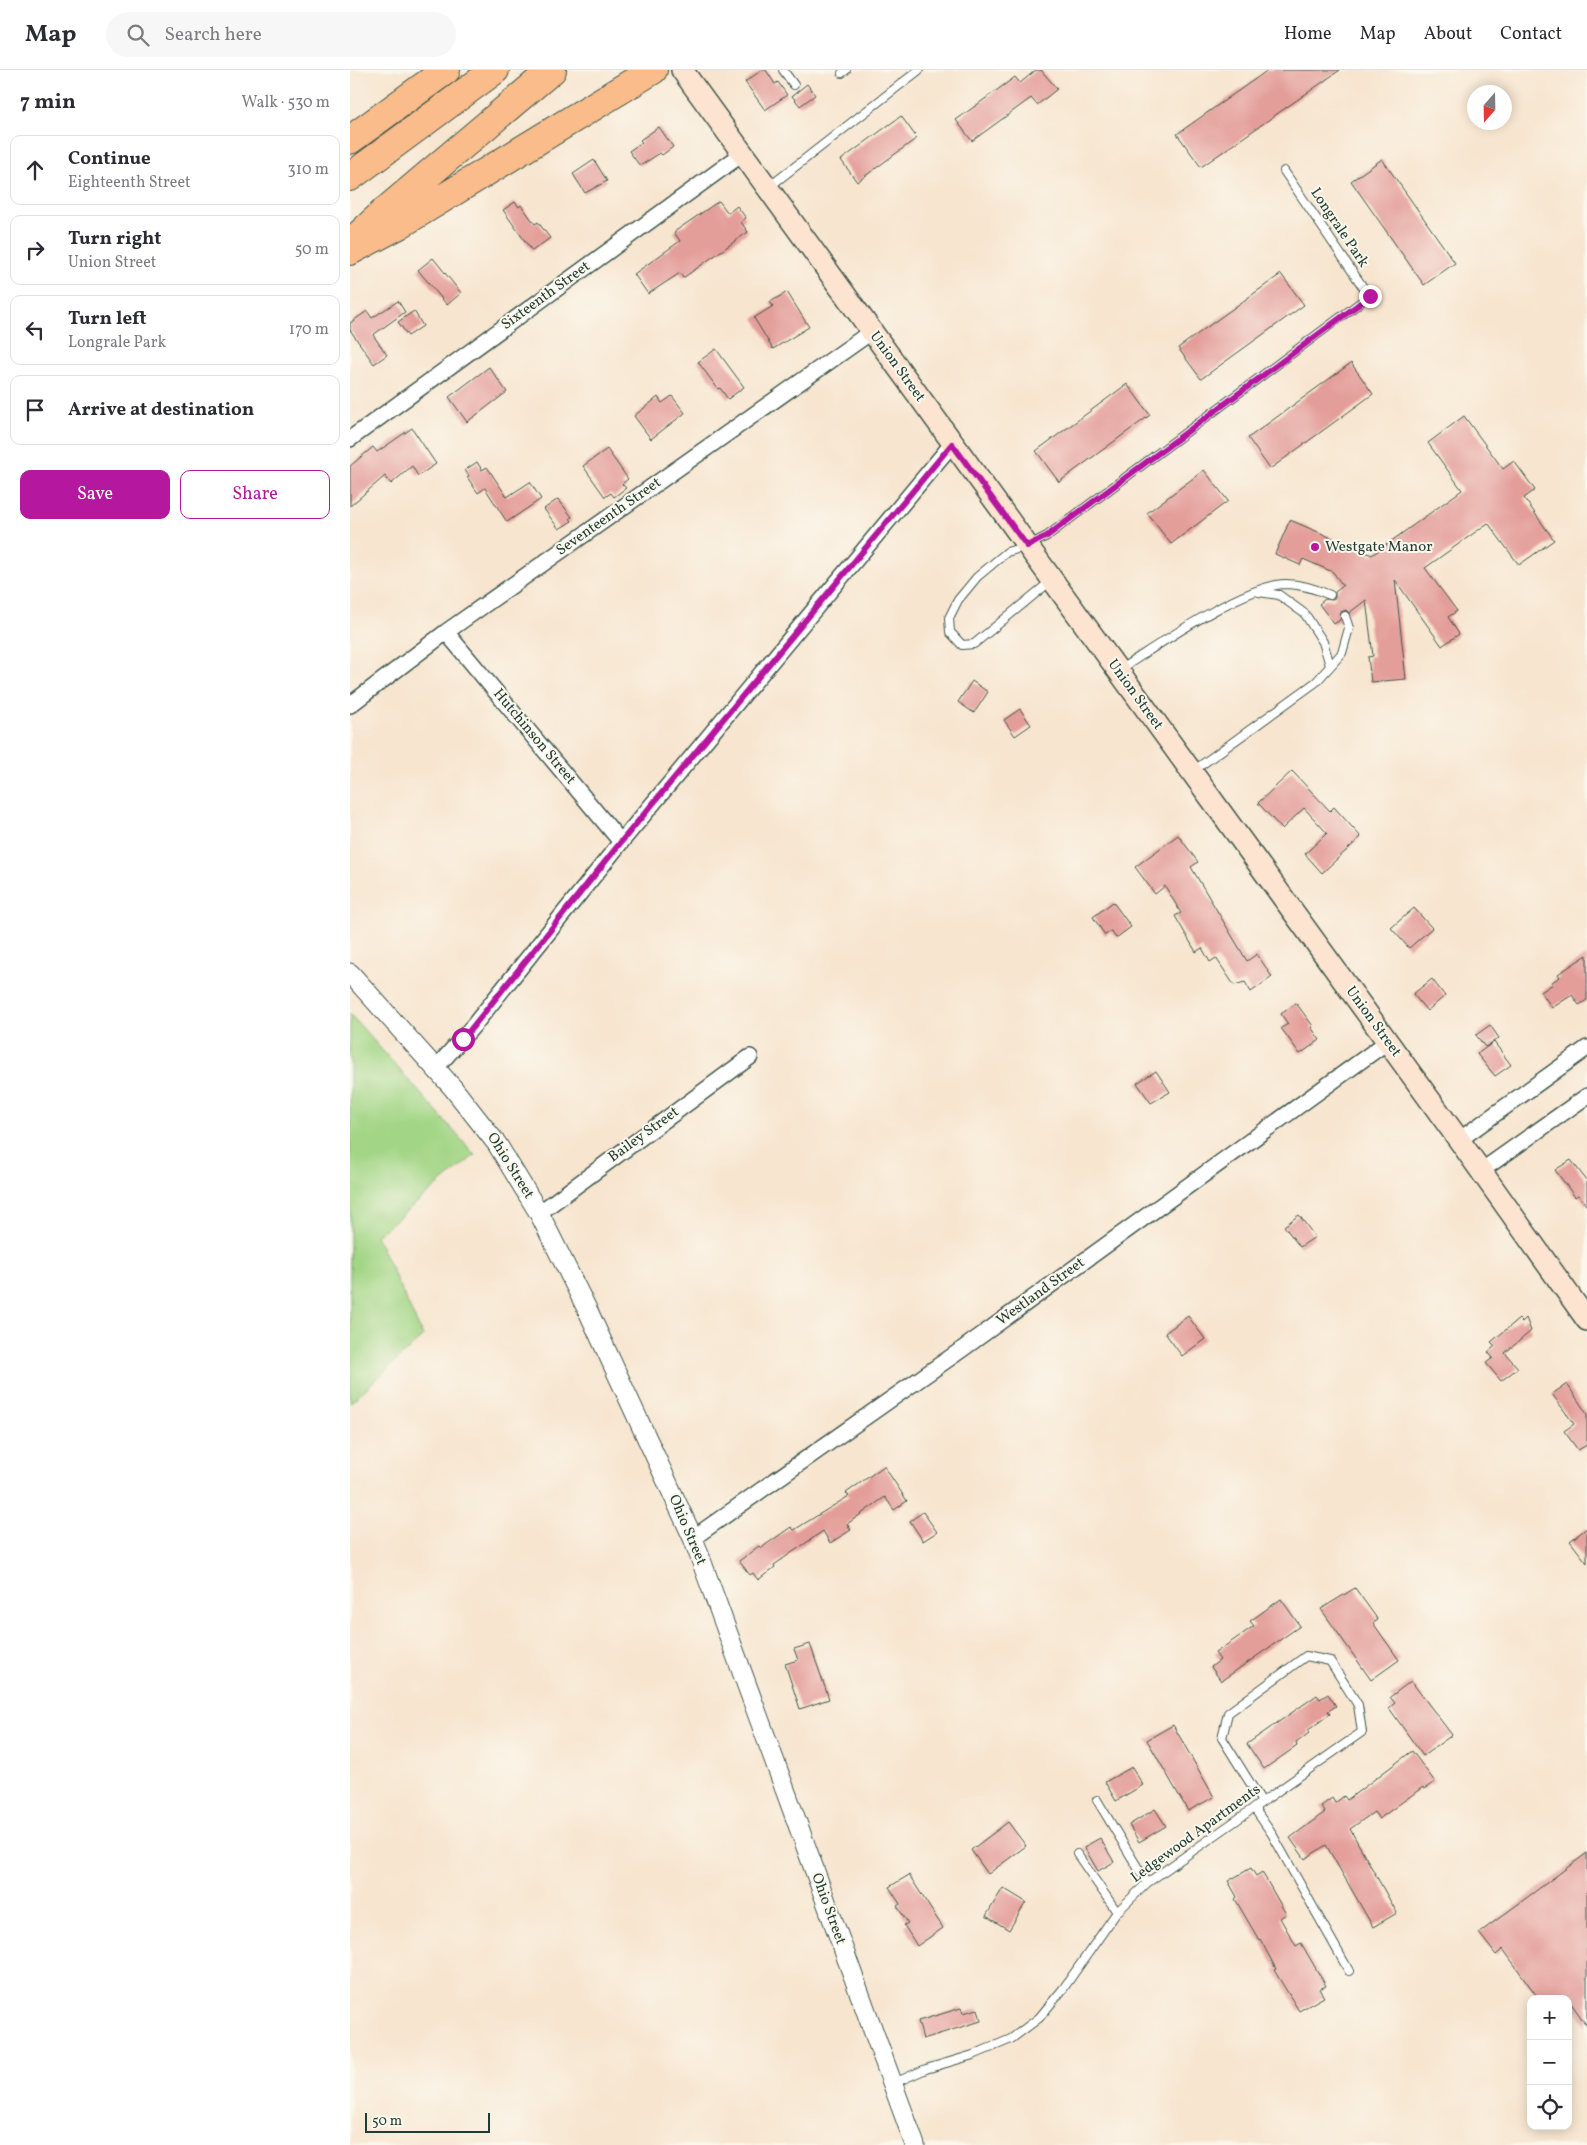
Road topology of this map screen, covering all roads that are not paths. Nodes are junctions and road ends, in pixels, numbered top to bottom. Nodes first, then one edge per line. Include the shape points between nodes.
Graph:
1 (446, 70) edge
2 (495, 70) edge
3 (552, 70) edge
4 (653, 70) edge
5 (783, 70) edge
6 (919, 70) edge
7 (686, 72) edge
8 (794, 85) dead end
9 (350, 140) edge
10 (742, 154) junction
11 (1284, 171) dead end
12 (350, 177) edge
13 (767, 188) junction
14 (350, 244) edge
15 (350, 251) edge
16 (871, 332) junction
17 (350, 439) edge
18 (952, 444) junction
19 (1027, 546) junction
20 (1052, 580) junction
21 (1254, 591) junction
22 (1330, 595) dead end
23 (1345, 616) dead end
24 (446, 632) junction
25 (1330, 666) junction
26 (1117, 671) junction
27 (350, 705) edge
28 (1191, 773) junction
29 (621, 842) junction
30 (350, 973) edge
31 (1387, 1042) junction
32 (1587, 1048) edge
33 (750, 1057) dead end
34 (436, 1068) junction
35 (1587, 1096) edge
36 (1459, 1140) junction
37 (1481, 1171) junction
38 (538, 1213) junction
39 (1587, 1320) edge
40 (693, 1538) junction
41 (1096, 1800) dead end
42 (1262, 1802) junction
43 (1254, 1808) junction
44 (1077, 1854) dead end
45 (1148, 1883) junction
46 (1117, 1912) junction
47 (1349, 1971) dead end
48 (892, 2084) junction
49 (915, 2145) edge

1 - 9 highway
2 - 12 highway
3 - 14 highway
4 - 15 highway via 399,225
5 - 8 lane
6 - 13 lane
7 - 10 main road, Union Street
10 - 13 main road, Union Street
10 - 17 street, Sixteenth Street
11 - 19 lane, Longrale Park via 1370,296 1047,536
13 - 16 main road, Union Street
16 - 18 main road, Union Street
16 - 24 street, Seventeenth Street
18 - 19 main road, Union Street
18 - 29 street
19 - 20 main road, Union Street
19 - 20 lane via 1007,552 977,577 958,600 949,618 950,632 962,645 974,644
20 - 26 main road, Union Street
21 - 22 lane via 1284,584
21 - 25 lane via 1279,596 1305,614 1324,642
21 - 26 lane via 1199,620
23 - 25 lane via 1349,628 1342,653
24 - 27 street, Seventeenth Street
24 - 29 street, Hutchinson Street
25 - 28 lane via 1316,682
26 - 28 main road, Union Street
28 - 31 main road, Union Street
29 - 34 street
30 - 34 street, Ohio Street
31 - 36 main road, Union Street
31 - 40 street, Westland Street via 962,1350
32 - 36 street
33 - 38 street, Bailey Street
34 - 38 street, Ohio Street via 497,1144
35 - 37 street
36 - 37 main road, Union Street
37 - 39 main road, Union Street
38 - 40 street, Ohio Street via 588,1311
40 - 48 street, Ohio Street
41 - 45 lane
42 - 42 lane, Ledgewood Apartments via 1362,1732 1358,1705 1330,1661 1306,1656 1228,1713 1222,1738
42 - 43 lane, Ledgewood Apartments
43 - 45 lane, Ledgewood Apartments
43 - 47 lane
44 - 46 lane
45 - 46 lane, Ledgewood Apartments
46 - 48 lane, Ledgewood Apartments via 1039,2018 1011,2039
48 - 49 street, Ohio Street

